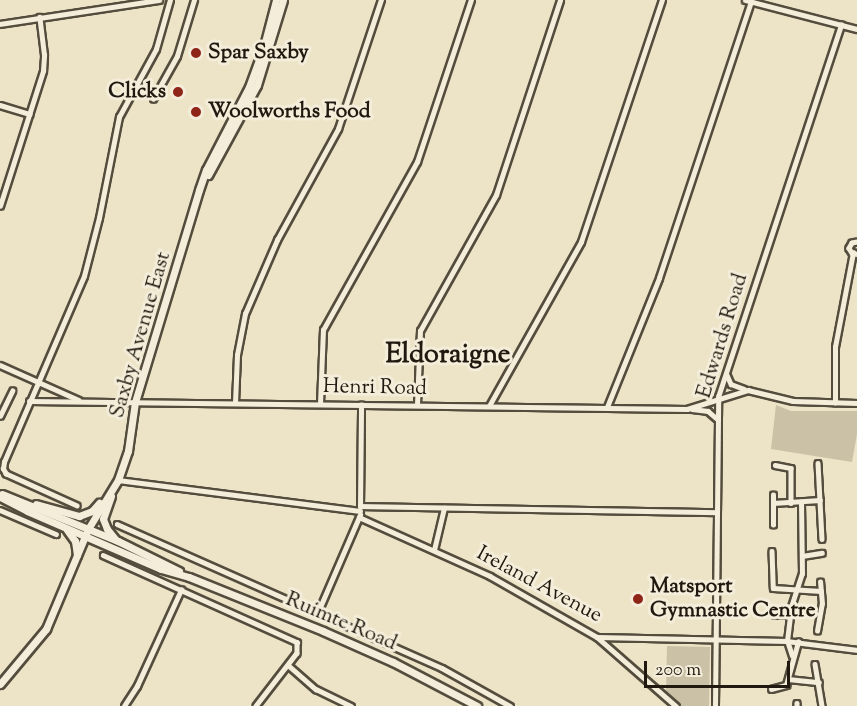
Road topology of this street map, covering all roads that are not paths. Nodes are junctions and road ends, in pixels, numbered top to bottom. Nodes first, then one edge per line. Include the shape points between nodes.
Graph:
1 (159, 0) edge
2 (170, 0) edge
3 (194, 0) edge
4 (276, 0) edge
5 (283, 0) edge
6 (381, 0) edge
7 (471, 0) edge
8 (560, 0) edge
9 (662, 0) edge
10 (745, 0) edge
11 (751, 2) junction
12 (39, 17) junction
13 (0, 24) edge
14 (841, 25) junction
15 (857, 29) edge
16 (153, 99) dead end
17 (0, 105) edge
18 (30, 114) junction
19 (204, 179) junction
20 (0, 206) edge
21 (857, 242) edge
22 (855, 254) edge
23 (0, 365) edge
24 (727, 369) junction
25 (38, 382) junction
26 (748, 390) junction
27 (12, 391) dead end
28 (718, 397) junction
29 (29, 401) junction
30 (81, 401) junction
31 (135, 402) junction
32 (235, 403) junction
33 (835, 403) junction
34 (857, 403) edge
35 (320, 404) junction
36 (361, 405) junction
37 (417, 405) junction
38 (489, 406) junction
39 (608, 407) junction
40 (687, 409) junction
41 (0, 416) edge
42 (717, 421) junction
43 (818, 463) dead end
44 (775, 465) dead end
45 (117, 481) junction
46 (0, 495) edge
47 (773, 495) dead end
48 (820, 500) junction
49 (801, 502) junction
50 (773, 503) junction
51 (791, 503) junction
52 (30, 504) junction
53 (76, 506) dead end
54 (444, 508) junction
55 (0, 510) edge
56 (360, 512) junction
57 (716, 512) junction
58 (117, 524) dead end
59 (59, 525) junction
60 (773, 525) dead end
61 (87, 533) junction
62 (56, 534) dead end
63 (822, 539) dead end
64 (118, 542) junction
65 (434, 550) junction
66 (772, 551) dead end
67 (822, 554) dead end
68 (103, 555) dead end
69 (802, 556) junction
70 (77, 557) junction
71 (189, 577) junction
72 (820, 582) dead end
73 (798, 589) junction
74 (182, 590) junction
75 (821, 591) junction
76 (318, 612) junction
77 (775, 616) dead end
78 (790, 616) junction
79 (816, 631) dead end
80 (597, 637) junction
81 (716, 639) junction
82 (787, 641) junction
83 (798, 642) junction
84 (857, 650) edge
85 (792, 656) junction
86 (815, 664) dead end
87 (288, 665) junction
88 (789, 679) junction
89 (819, 682) junction
90 (0, 684) edge
91 (771, 689) dead end
92 (124, 706) edge
93 (256, 706) edge
94 (351, 706) edge
95 (477, 706) edge
96 (510, 706) edge
97 (676, 706) edge
98 (715, 706) edge
99 (822, 706) edge

1 - 12 street
2 - 25 street via 156,49 119,117 90,259
3 - 16 street via 177,57
4 - 19 main road, Saxby Avenue East via 249,87
5 - 19 main road, Saxby Avenue East via 254,91
6 - 32 street via 338,129 277,240 244,314
7 - 35 street via 417,162 323,330
8 - 37 street via 496,195 420,331
9 - 38 street via 581,243
10 - 11 street
11 - 14 street
11 - 39 street via 659,278
12 - 13 street
12 - 18 street via 44,66
14 - 15 street
14 - 24 street, Edwards Road
17 - 18 street
18 - 20 street
19 - 31 main road, Saxby Avenue East
21 - 22 street via 849,246
22 - 33 street via 835,347
23 - 25 street
24 - 26 street via 731,384
24 - 28 street, Edwards Road
25 - 29 street
25 - 30 street
26 - 28 street, Henri Road
26 - 33 street via 793,401
27 - 41 street
28 - 40 street, Henri Road
28 - 42 street, Edwards Road
29 - 30 street, Henri Road
29 - 53 street via 4,462 6,474
30 - 31 street, Henri Road
31 - 32 street, Henri Road
31 - 45 main road, Saxby Avenue East via 128,451
32 - 35 street, Henri Road
33 - 34 street
35 - 36 street, Henri Road
36 - 37 street, Henri Road
36 - 56 street
37 - 38 street, Henri Road
38 - 39 street, Henri Road
39 - 40 street, Henri Road
40 - 42 street via 708,411
42 - 57 street, Edwards Road
43 - 48 street
44 - 51 street via 791,468
45 - 52 main road via 92,511 82,515
45 - 56 street, Ireland Avenue
45 - 61 main road, Saxby Avenue East
45 - 64 main road via 104,519
46 - 52 main road, Ruimte Road
46 - 59 main road, Ruimte Road
47 - 50 street
48 - 49 street
48 - 63 street
49 - 51 street
49 - 69 street
50 - 51 street
50 - 60 street
52 - 61 main road, Ruimte Road
54 - 56 street
54 - 57 street
54 - 65 street
55 - 62 street
56 - 65 street, Ireland Avenue
56 - 76 street
57 - 81 street, Edwards Road
58 - 76 street
59 - 61 main road, Ruimte Road
59 - 70 main road via 72,536
61 - 64 main road, Ruimte Road
61 - 70 main road, Saxby Avenue East
61 - 71 main road, Ruimte Road via 161,569
64 - 71 main road, Ruimte Road
65 - 80 street, Ireland Avenue via 490,576
66 - 73 street via 773,587
67 - 69 street
68 - 74 street
69 - 73 street
70 - 90 main road, Saxby Avenue East via 46,629
71 - 95 main road, Ruimte Road via 393,662
72 - 75 street
73 - 75 street
73 - 78 street
74 - 87 street via 291,638 298,644
74 - 92 street
75 - 79 street
76 - 96 street via 442,668
77 - 78 street
78 - 82 street
80 - 81 street, Ireland Avenue
80 - 97 street
81 - 82 street, Ireland Avenue
81 - 98 street, Edwards Road
82 - 83 street, Ireland Avenue
82 - 85 street
83 - 84 street, Ireland Avenue
83 - 85 street
85 - 88 street
86 - 89 street
87 - 93 street
87 - 94 street via 316,689
88 - 89 street
88 - 91 street via 784,687
89 - 99 street

